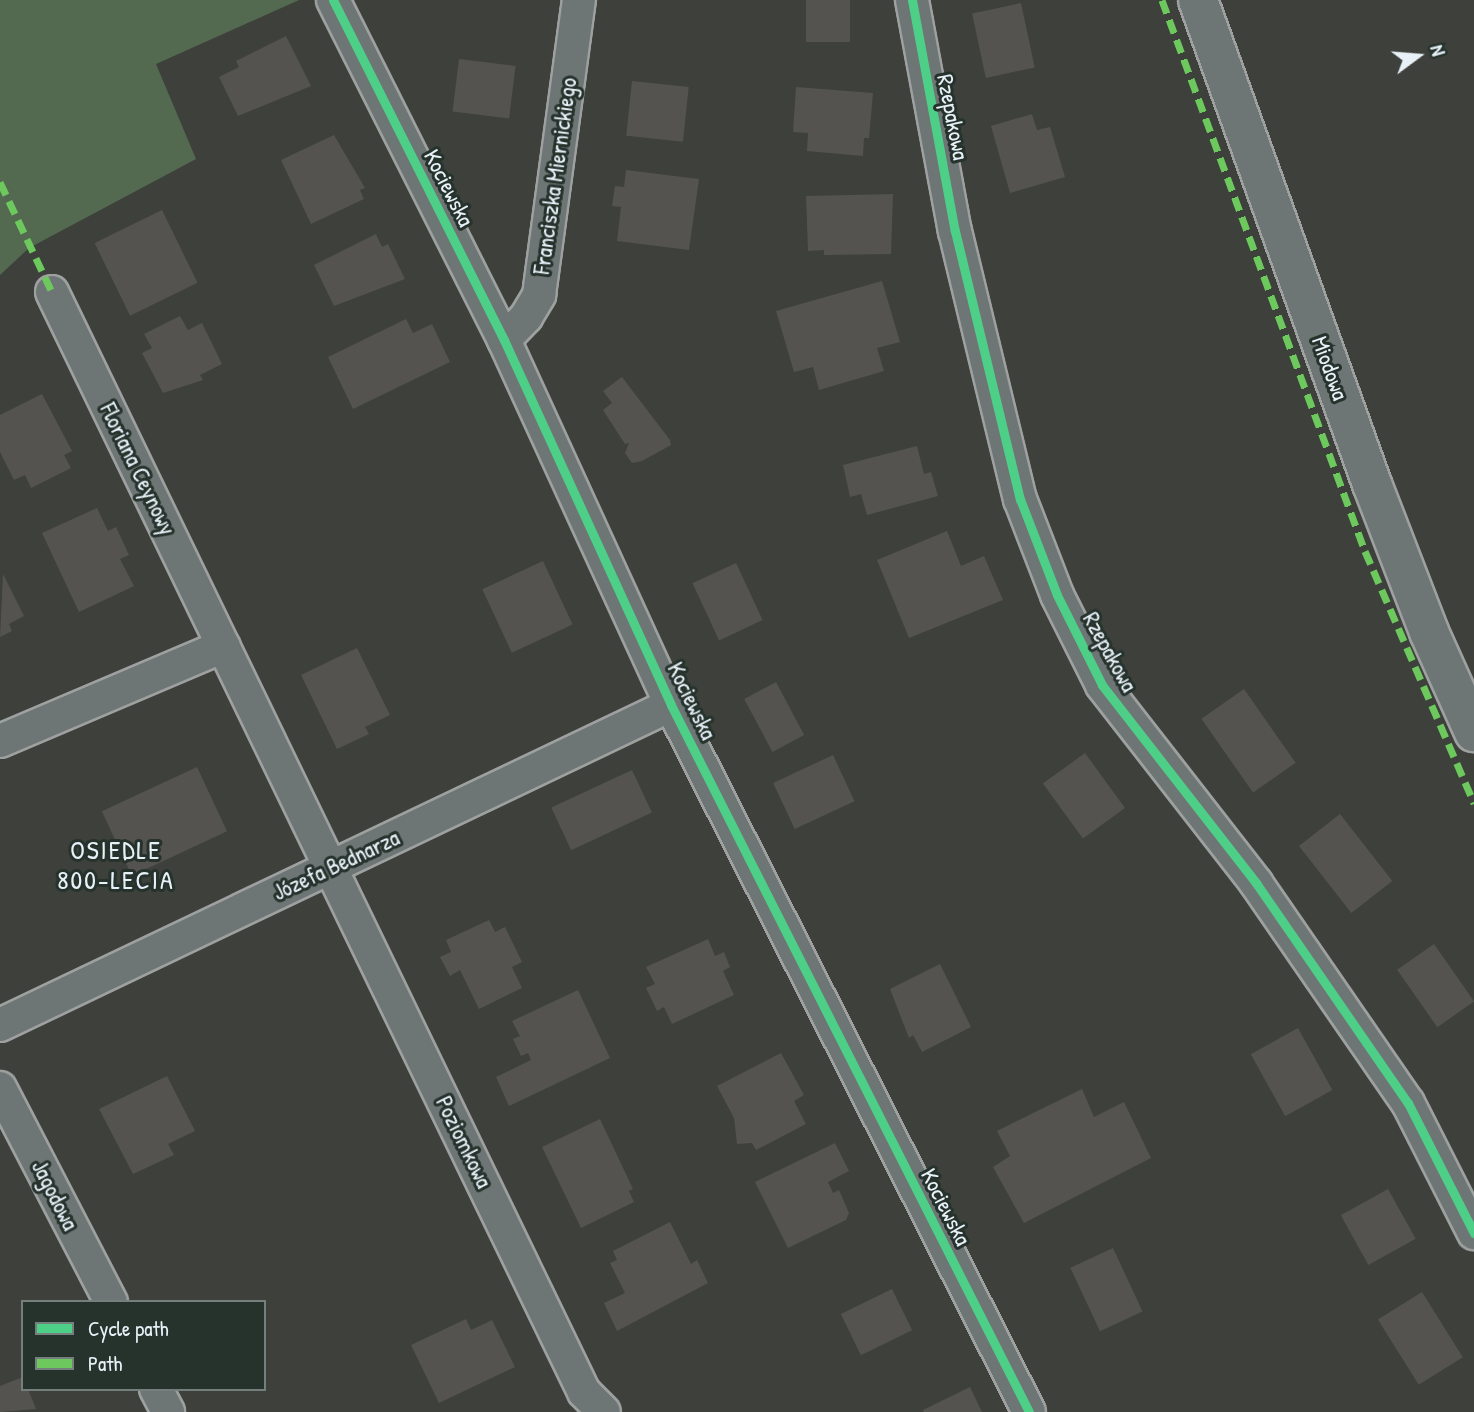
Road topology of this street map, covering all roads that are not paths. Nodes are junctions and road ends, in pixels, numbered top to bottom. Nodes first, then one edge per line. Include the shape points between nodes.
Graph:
1 (333, 0) edge
2 (579, 0) edge
3 (912, 0) edge
4 (1198, 0) edge
5 (52, 292) dead end
6 (504, 340) junction
7 (224, 646) junction
8 (671, 705) junction
9 (1474, 732) edge
10 (0, 741) edge
11 (330, 868) junction
12 (0, 1025) edge
13 (0, 1088) edge
14 (1474, 1233) edge
15 (110, 1300) edge
16 (157, 1391) edge
17 (168, 1412) edge
18 (604, 1412) edge
19 (1029, 1412) edge

1 - 6 street, Kociewska
2 - 6 street, Franciszka Miernickiego via 539,295
3 - 14 street, Rzepakowa via 955,230 1016,486 1058,595 1102,685 1256,883 1408,1103
4 - 9 main road, Miodowa via 1372,484 1429,632
5 - 7 street, Floriana Ceynowy
6 - 8 street, Kociewska
7 - 10 street
7 - 11 street, Floriana Ceynowy
8 - 11 street, Józefa Bednarza
8 - 19 street, Kociewska
11 - 12 street, Józefa Bednarza
11 - 18 street, Poziomkowa via 584,1392
13 - 15 street, Jagodowa
16 - 17 street

